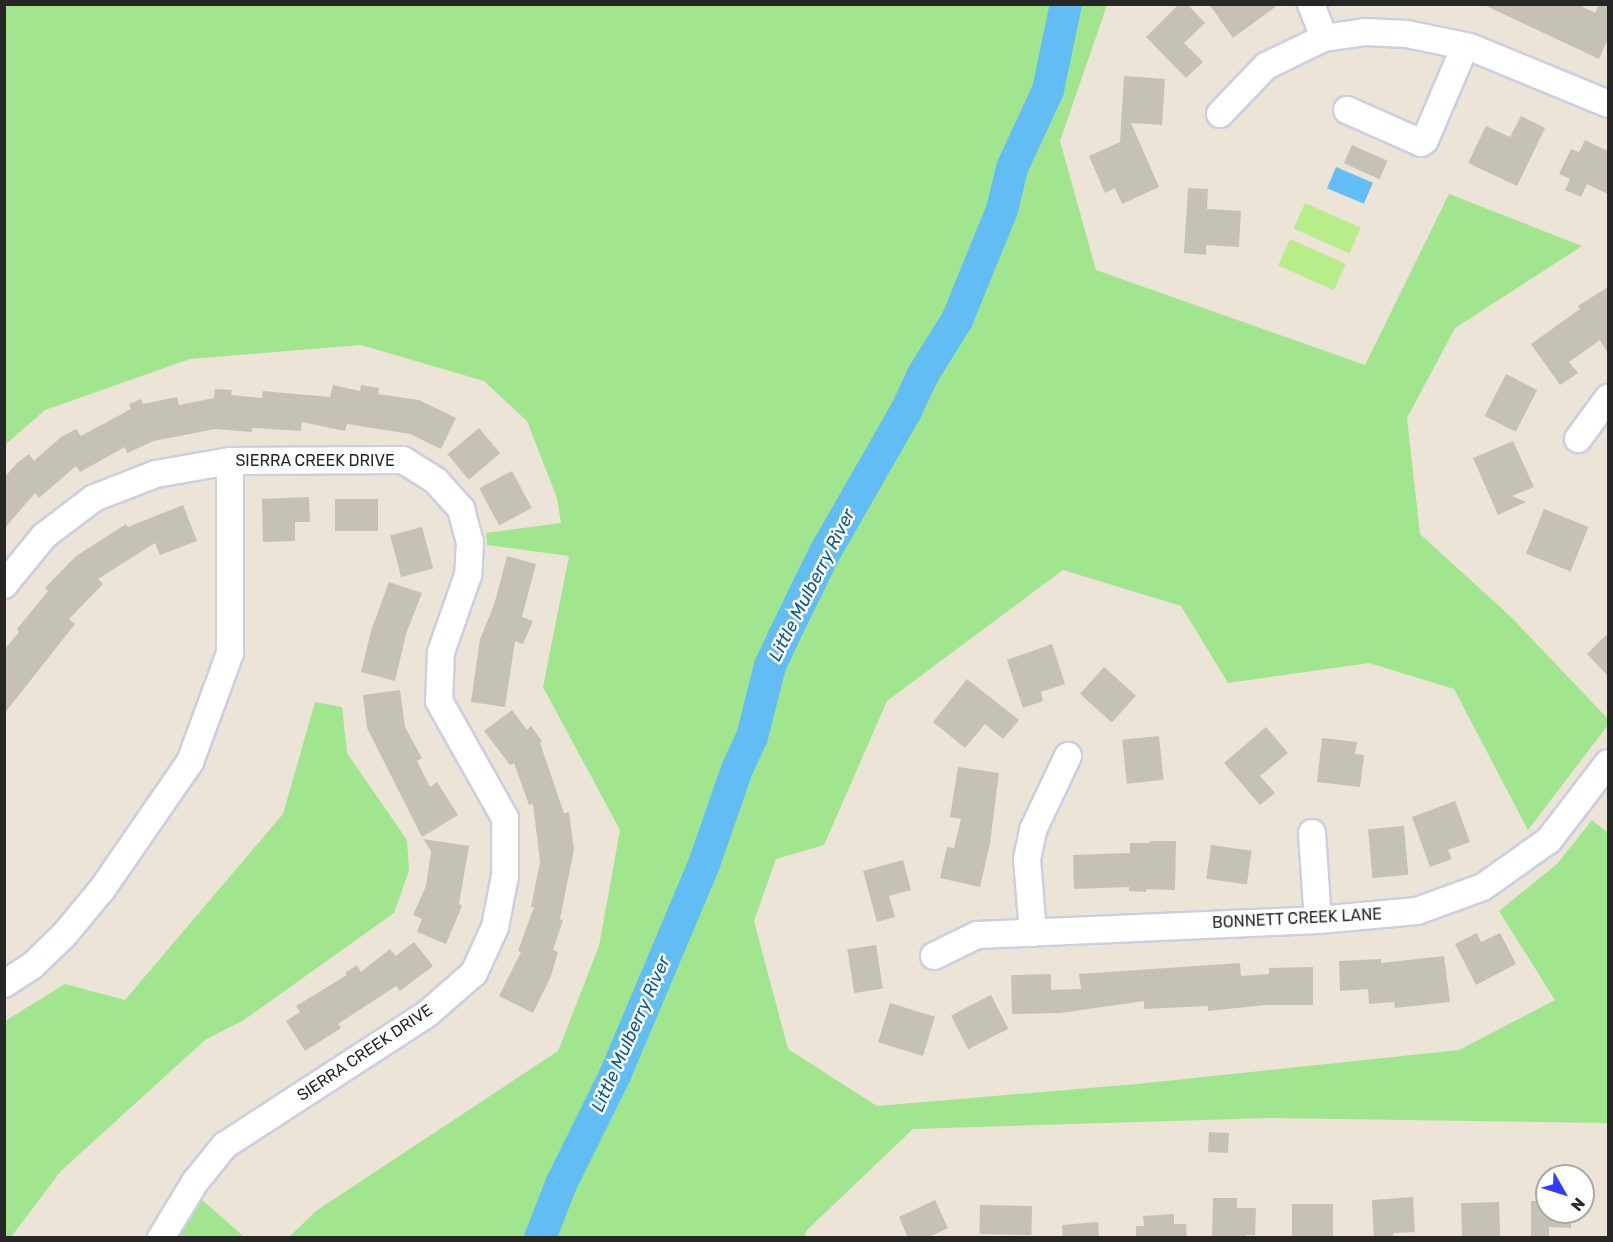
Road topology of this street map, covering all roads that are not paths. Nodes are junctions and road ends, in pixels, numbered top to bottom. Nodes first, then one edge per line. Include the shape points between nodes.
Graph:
1 (1311, 4) edge
2 (1324, 38) junction
3 (1465, 46) junction
4 (1608, 105) edge
5 (1347, 110) dead end
6 (1220, 114) dead end
7 (1608, 398) edge
8 (1578, 440) dead end
9 (230, 460) junction
10 (4, 585) edge
11 (1068, 756) dead end
12 (1608, 764) edge
13 (1312, 833) dead end
14 (1318, 920) junction
15 (1033, 933) junction
16 (934, 956) dead end
17 (4, 984) edge
18 (160, 1238) edge

1 - 2 street
2 - 3 street via 1365,32 1407,34
2 - 6 street via 1266,66
3 - 4 street
3 - 5 street via 1421,143
7 - 8 street
9 - 10 street, SIERRA CREEK DRIVE via 156,474 94,498 44,536
9 - 17 street via 230,653 190,762 103,888 65,934 32,966
9 - 18 street, SIERRA CREEK DRIVE via 403,460 436,481 461,508 470,542 468,575 441,652 439,701 505,818 505,876 495,927 474,973 427,1014 225,1145 195,1182
11 - 15 street via 1033,830 1028,859
12 - 14 street, BONNETT CREEK LANE via 1549,840 1483,887 1417,911
13 - 14 street
14 - 15 street, BONNETT CREEK LANE
15 - 16 street, BONNETT CREEK LANE via 977,935

